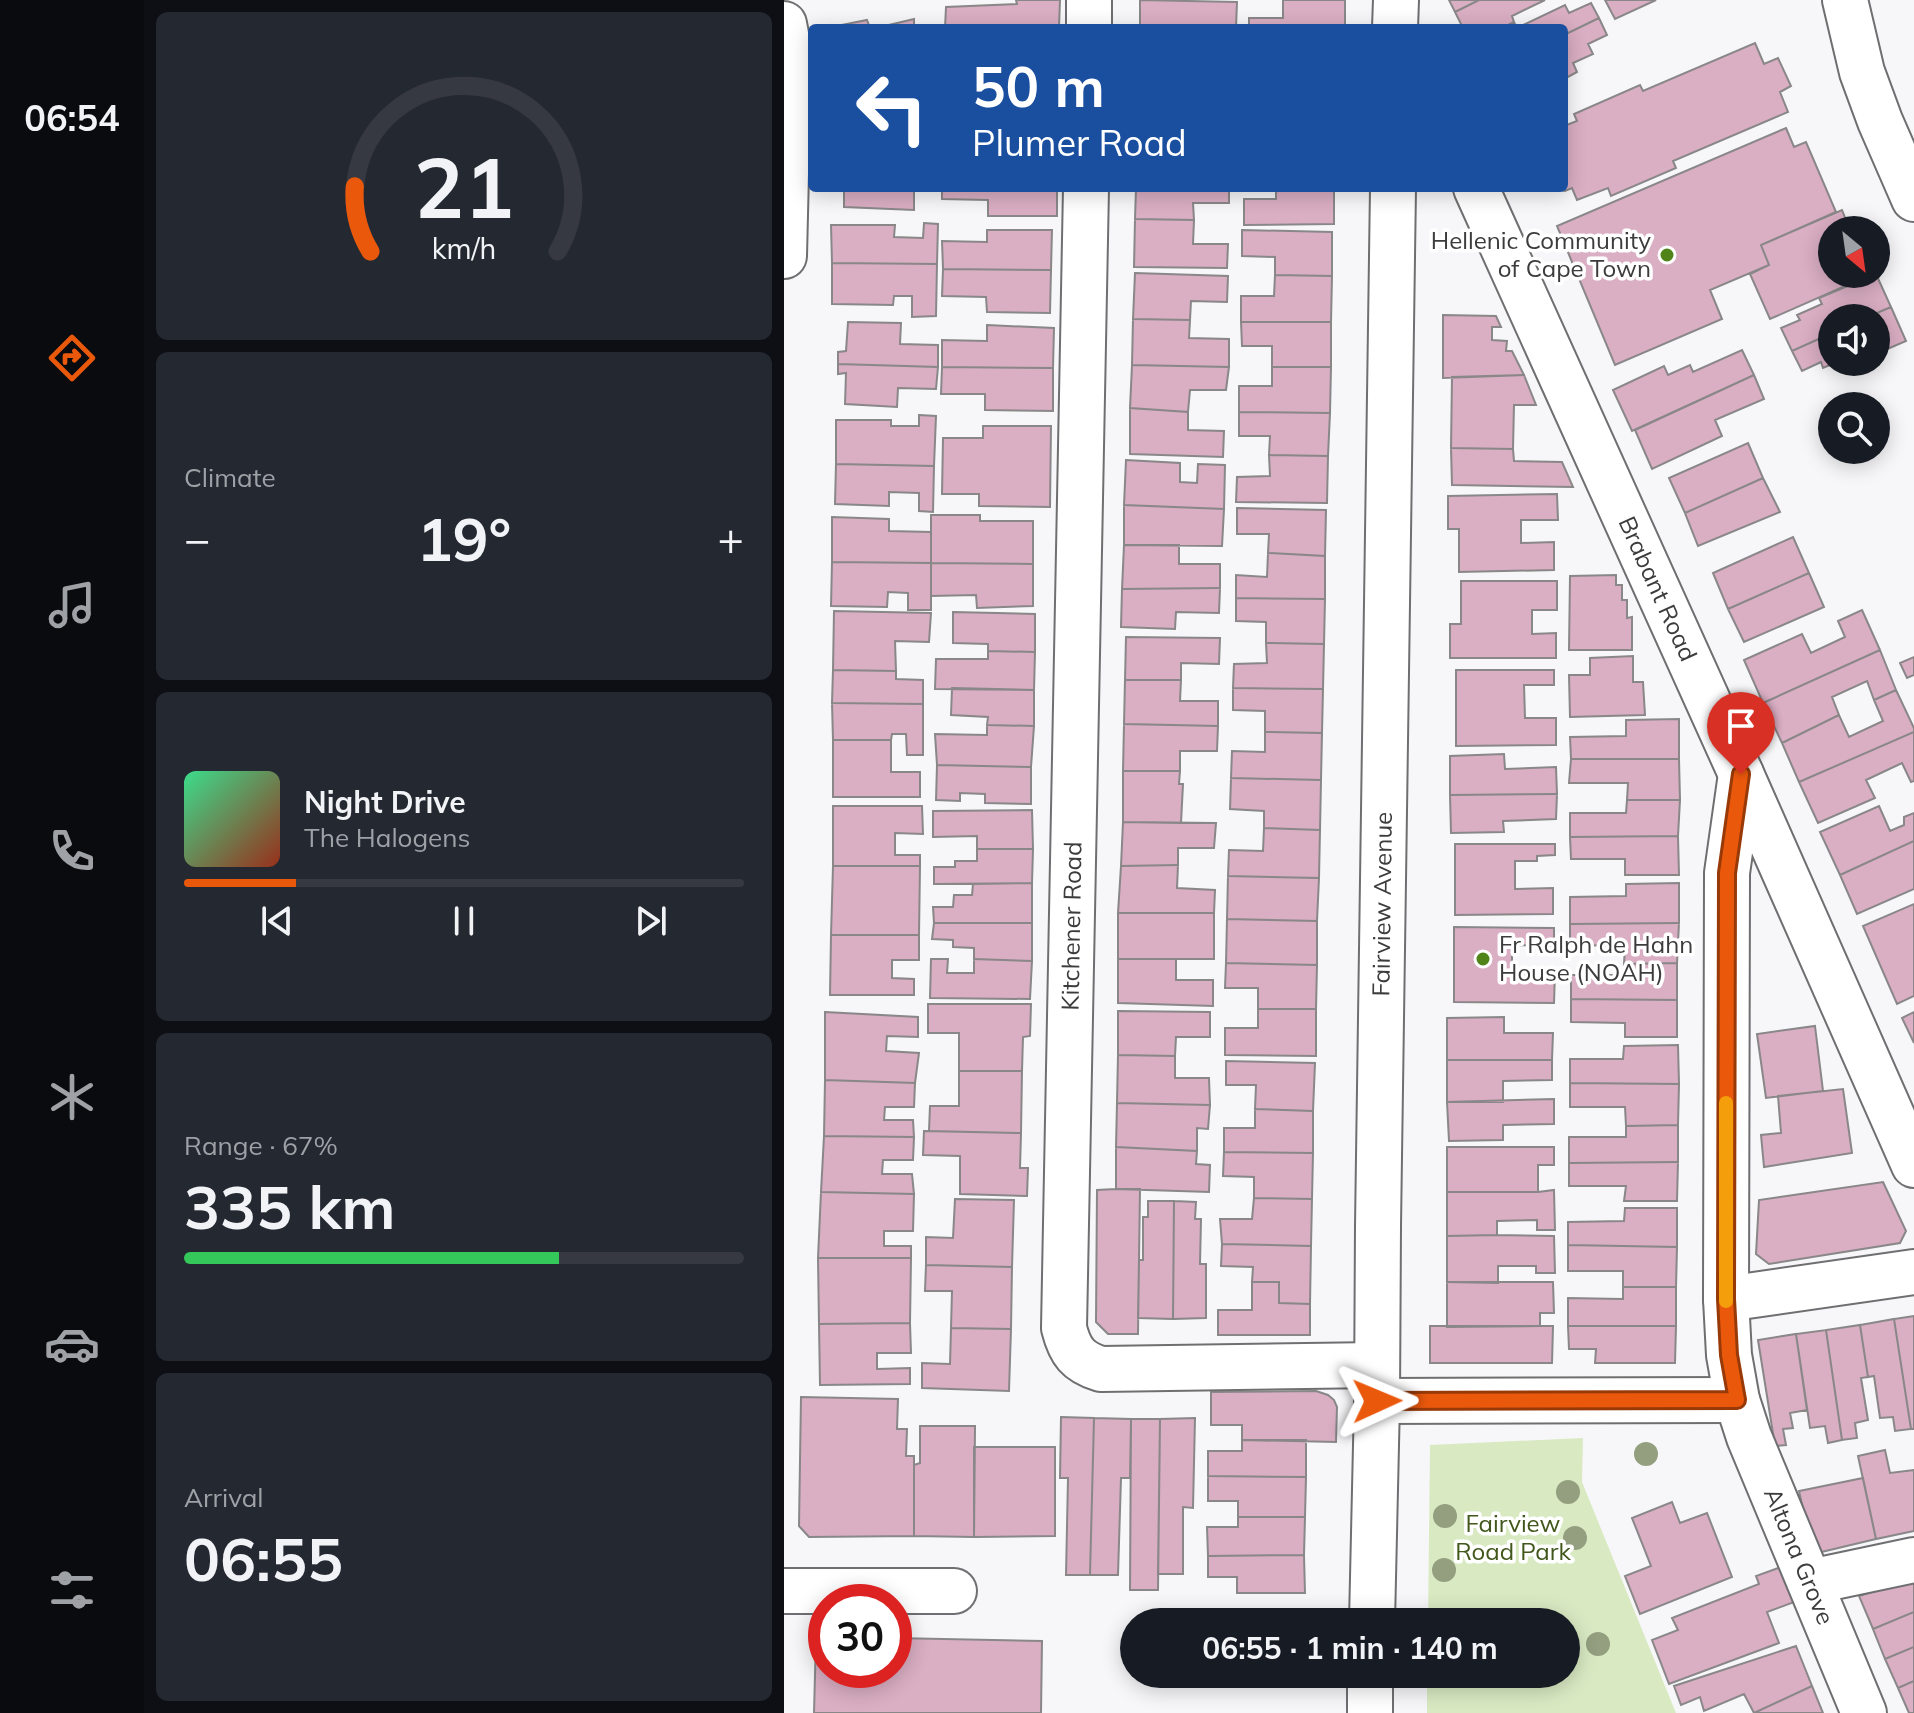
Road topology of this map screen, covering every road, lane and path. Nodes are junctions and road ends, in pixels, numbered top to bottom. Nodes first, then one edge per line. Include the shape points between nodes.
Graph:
1 (1089, 0) edge
2 (1396, 0) edge
3 (1845, 0) edge
4 (784, 24) edge
5 (1089, 24) edge
6 (1395, 24) edge
7 (1086, 192) edge
8 (1393, 192) edge
9 (1478, 192) edge
10 (1914, 199) edge
11 (784, 256) edge
12 (1741, 774) junction
13 (1914, 1165) edge
14 (1914, 1272) edge
15 (1726, 1299) junction
16 (1377, 1383) junction
17 (1737, 1400) junction
18 (1914, 1560) edge
19 (1810, 1582) junction
20 (784, 1591) edge
21 (954, 1591) dead end
22 (1372, 1608) edge
23 (1370, 1688) edge
24 (1370, 1713) edge
25 (1864, 1713) edge

1 - 5 street
2 - 6 street
3 - 10 street via 1862,72
4 - 11 street via 789,50
7 - 16 street, Kitchener Road via 1067,1342 1084,1364 1101,1369
8 - 16 street, Fairview Avenue
9 - 12 street, Brabant Road
12 - 13 street, Brabant Road
12 - 15 street, Altona Grove via 1727,873
14 - 15 street
15 - 17 street, Altona Grove
16 - 17 street, Kitchener Road
16 - 22 street, Fairview Avenue
17 - 19 street, Altona Grove
18 - 19 street
19 - 25 street, Altona Grove
20 - 21 street
23 - 24 street

